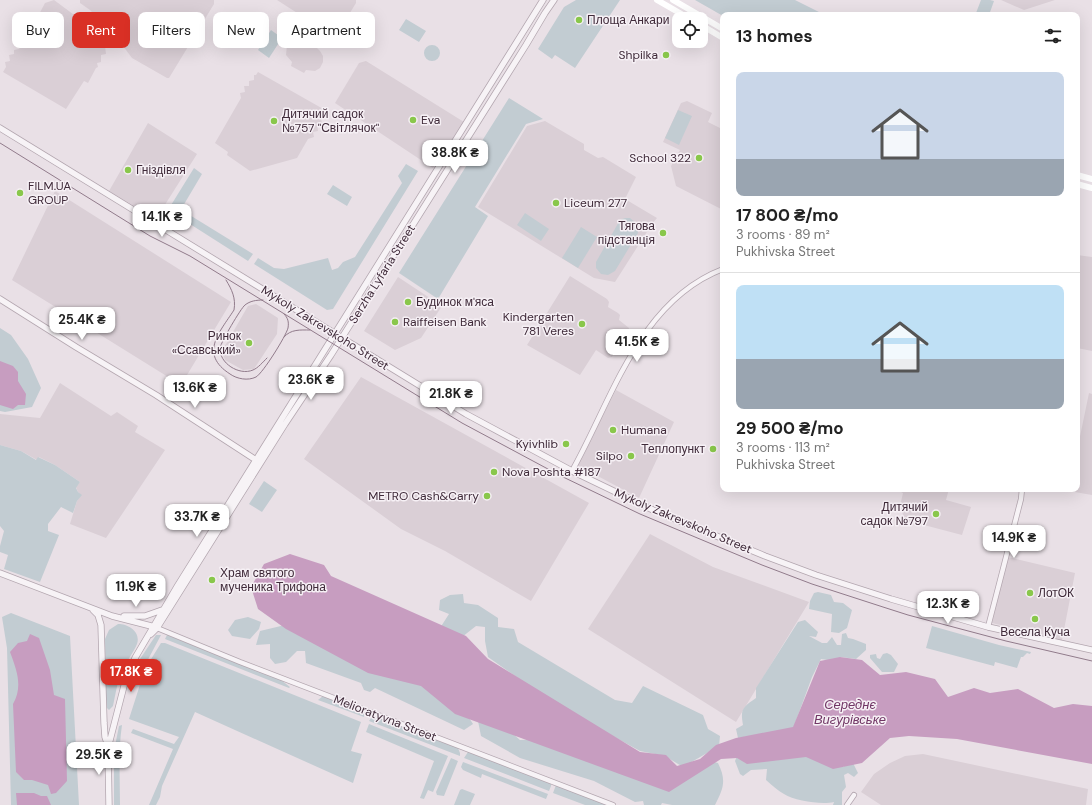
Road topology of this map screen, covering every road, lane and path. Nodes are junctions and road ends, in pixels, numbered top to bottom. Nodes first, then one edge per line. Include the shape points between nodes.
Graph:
1 (543, 0) edge
2 (554, 0) edge
3 (657, 0) edge
4 (673, 0) edge
5 (678, 12) edge
6 (720, 28) edge
7 (708, 29) edge
8 (720, 36) edge
9 (0, 128) edge
10 (1080, 176) edge
11 (1092, 179) edge
12 (1080, 185) edge
13 (1092, 188) edge
14 (720, 270) edge
15 (0, 299) edge
16 (334, 333) junction
17 (341, 338) junction
18 (258, 462) junction
19 (572, 471) junction
20 (1022, 492) edge
21 (0, 573) edge
22 (92, 608) junction
23 (162, 610) junction
24 (112, 616) junction
25 (155, 627) junction
26 (988, 627) junction
27 (1092, 650) edge
28 (108, 748) junction
29 (854, 795) dead end
30 (109, 805) edge
31 (613, 805) edge
32 (847, 805) edge

1 - 16 street, Serzha Lyfaria Street
2 - 17 street, Serzha Lyfaria Street
3 - 5 main road
4 - 6 main road
7 - 8 main road
9 - 16 street, Mykoly Zakrevskoho Street
10 - 11 main road
12 - 13 main road
14 - 19 street via 692,284 656,318 640,340
15 - 18 street via 156,395
16 - 17 street, Mykoly Zakrevskoho Street
16 - 18 street, Serzha Lyfaria Street
17 - 18 street, Serzha Lyfaria Street
17 - 19 street, Mykoly Zakrevskoho Street via 466,414
18 - 23 street, Serzha Lyfaria Street
18 - 25 street, Serzha Lyfaria Street
19 - 26 street, Mykoly Zakrevskoho Street via 652,510 765,556 891,599
20 - 26 street
21 - 22 street
22 - 24 street
22 - 28 street via 98,615 101,625 104,723
23 - 24 street via 140,617
23 - 25 street, Serzha Lyfaria Street
24 - 25 street
25 - 28 street via 128,671
25 - 31 street, Melioratyvna Street
26 - 27 street, Mykoly Zakrevskoho Street
28 - 30 street
29 - 32 street

